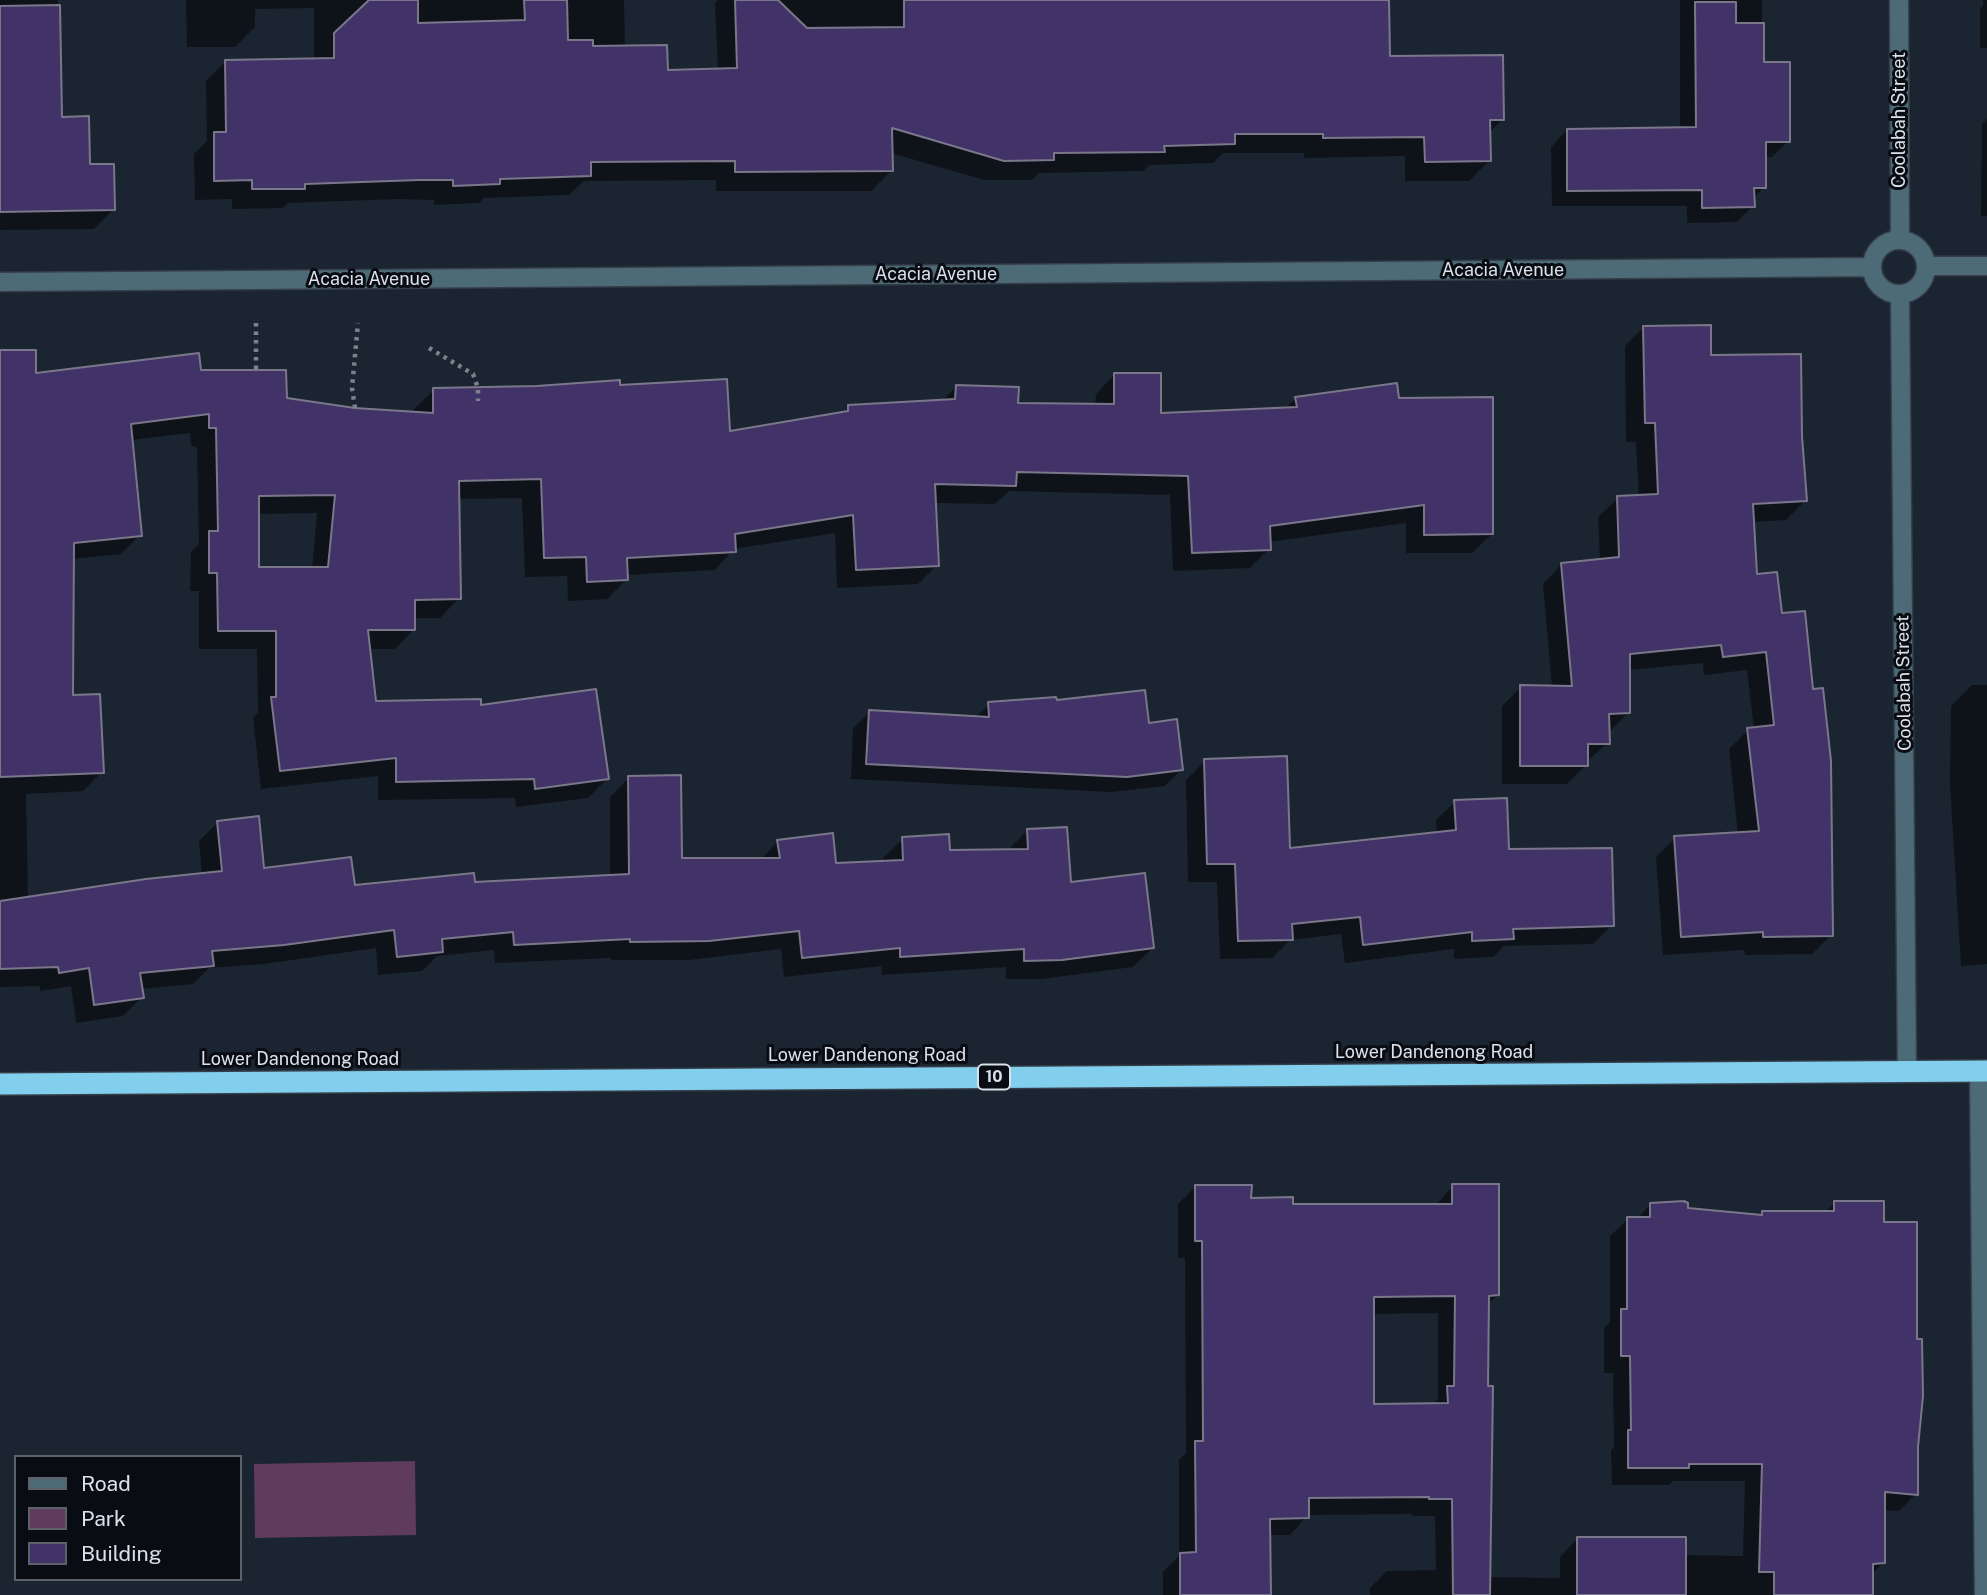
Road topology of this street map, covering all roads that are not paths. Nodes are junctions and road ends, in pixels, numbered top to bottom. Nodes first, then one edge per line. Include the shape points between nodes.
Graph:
1 (1899, 0) edge
2 (1900, 240) junction
3 (1987, 265) edge
4 (1927, 266) junction
5 (1872, 267) junction
6 (0, 282) edge
7 (1900, 295) junction
8 (1983, 1071) edge
9 (1907, 1072) junction
10 (0, 1084) edge
11 (1984, 1595) edge

1 - 2 street, Coolabah Street
2 - 4 street via 1916,244
2 - 5 street via 1884,245
3 - 4 street
4 - 7 street via 1923,282
5 - 6 street, Acacia Avenue
5 - 7 street via 1883,290
7 - 9 street, Coolabah Street
8 - 9 highway, Lower Dandenong Road / 10
8 - 11 street
9 - 10 highway, Lower Dandenong Road / 10

